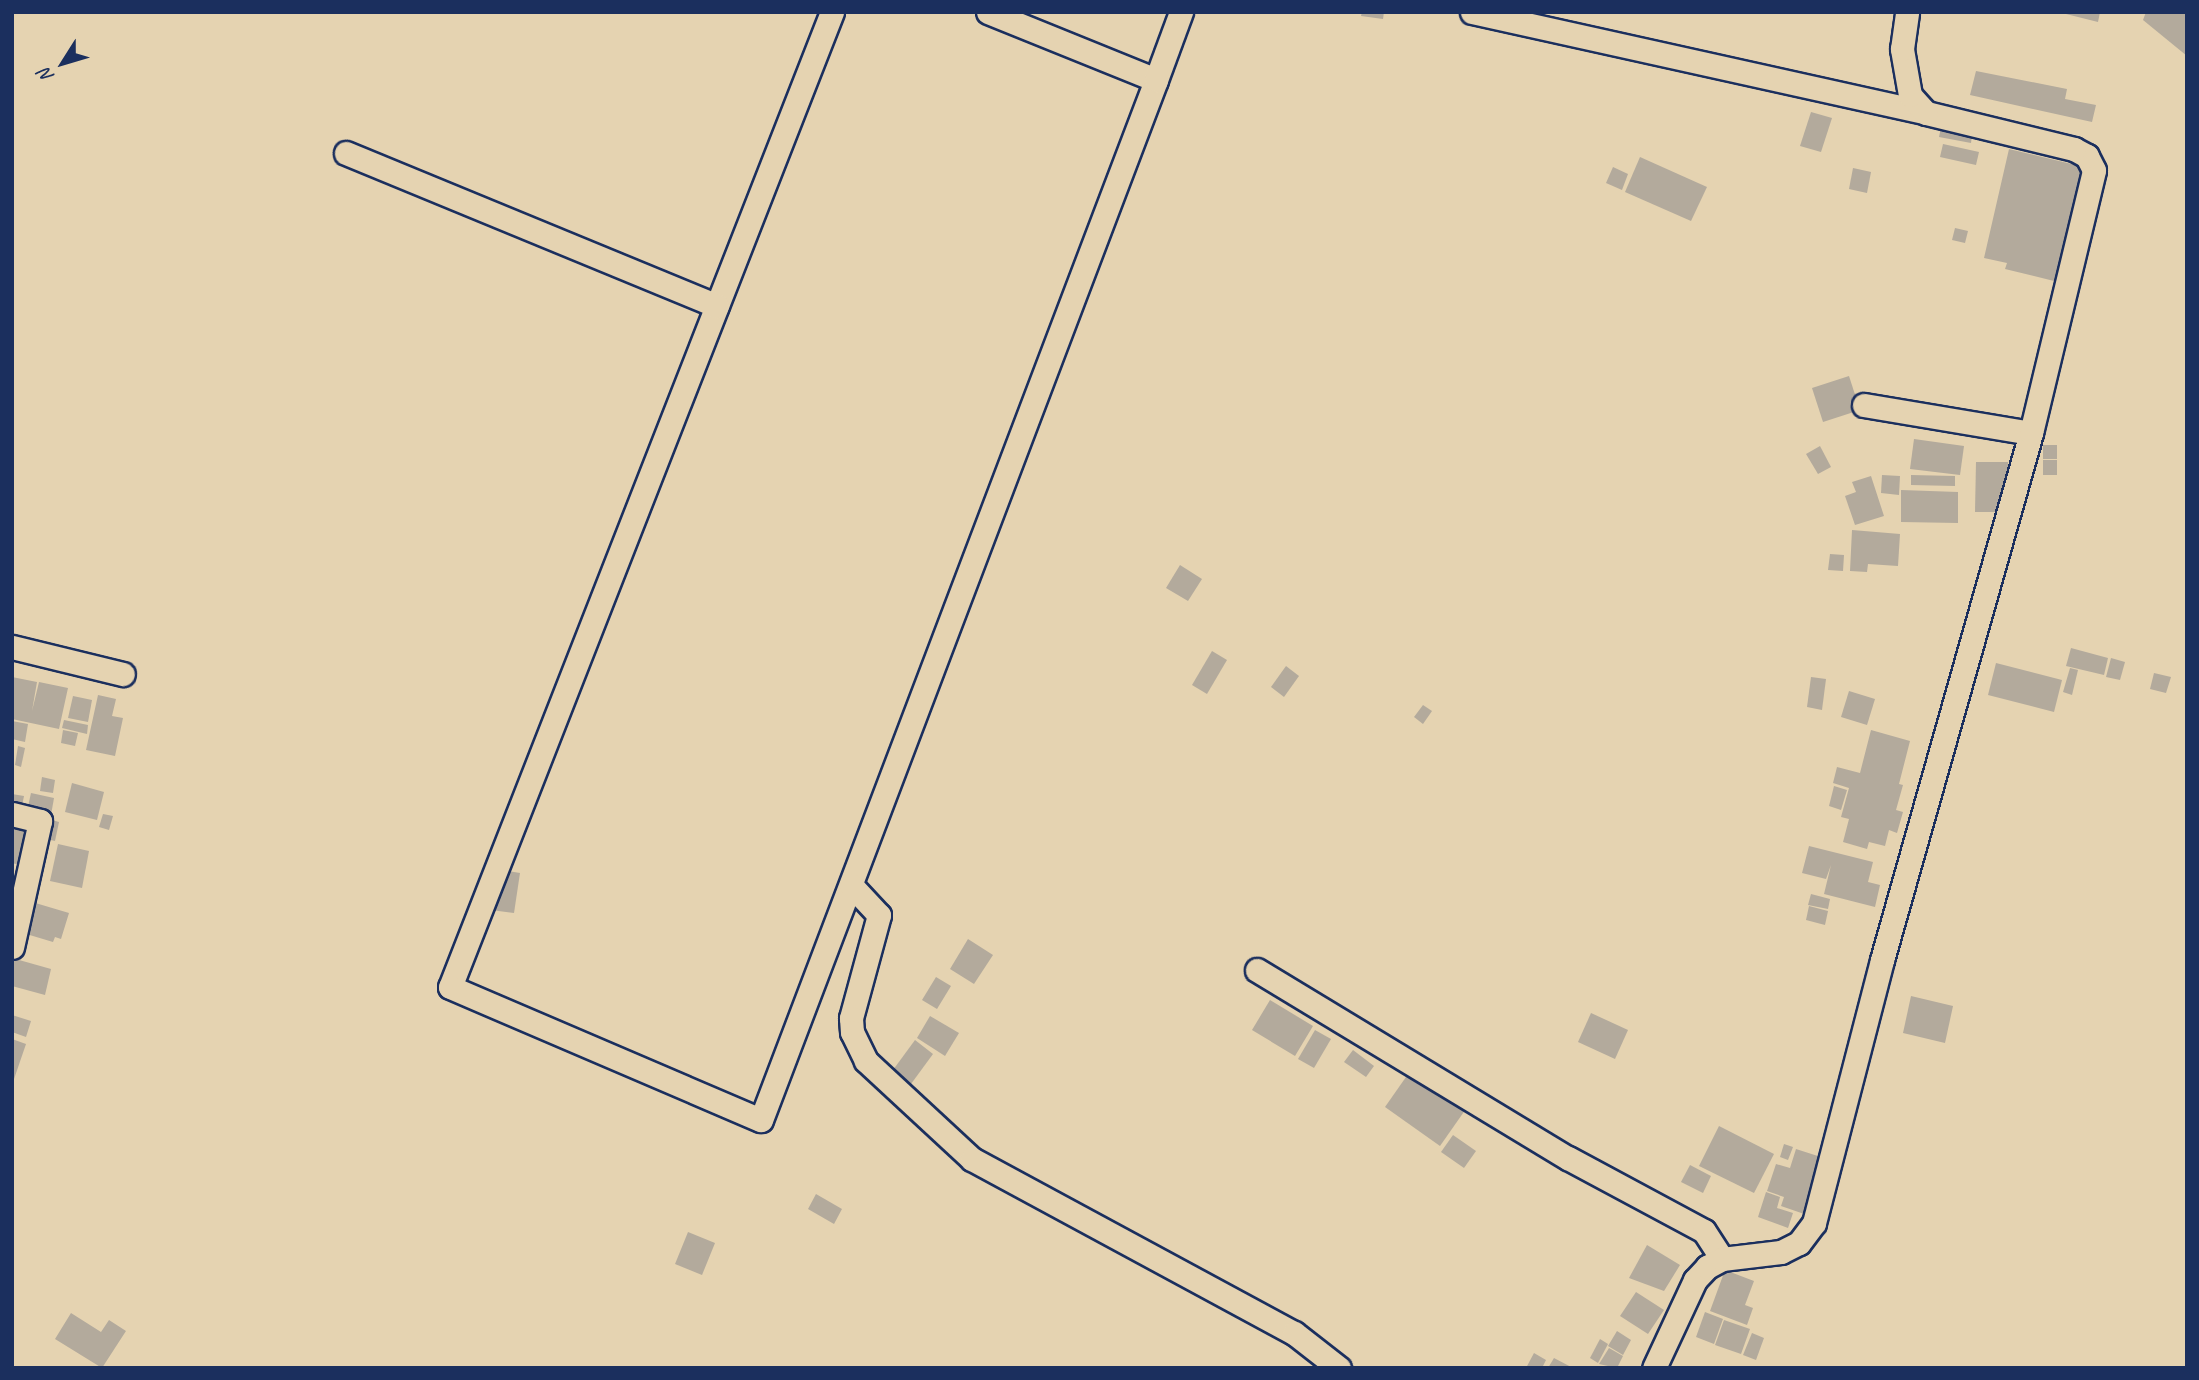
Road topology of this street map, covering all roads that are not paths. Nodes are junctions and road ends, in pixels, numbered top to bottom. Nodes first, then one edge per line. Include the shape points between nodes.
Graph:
1 (832, 12) edge
2 (988, 12) edge
3 (1181, 12) edge
4 (1472, 12) edge
5 (1907, 12) edge
6 (1156, 80) junction
7 (1926, 113) junction
8 (346, 153) dead end
9 (717, 306) junction
10 (1864, 405) dead end
11 (2031, 433) junction
12 (12, 647) edge
13 (123, 674) dead end
14 (12, 814) edge
15 (851, 885) junction
16 (12, 947) edge
17 (1257, 970) dead end
18 (1722, 1259) junction
19 (1339, 1368) edge
20 (1654, 1368) edge

1 - 9 street
2 - 6 street
3 - 6 street
4 - 7 street
5 - 7 street via 1902,49 1910,95
6 - 15 street
7 - 11 street via 2074,149 2087,156 2094,170
8 - 9 street
9 - 15 street via 450,987 761,1120
10 - 11 street
11 - 18 street via 1882,960 1814,1223 1800,1243 1781,1252
12 - 13 street
14 - 16 street via 40,821
15 - 19 street via 879,915 851,1018 866,1061 972,1159 1294,1334
17 - 18 street via 1568,1158 1704,1231
18 - 20 street via 1695,1279

